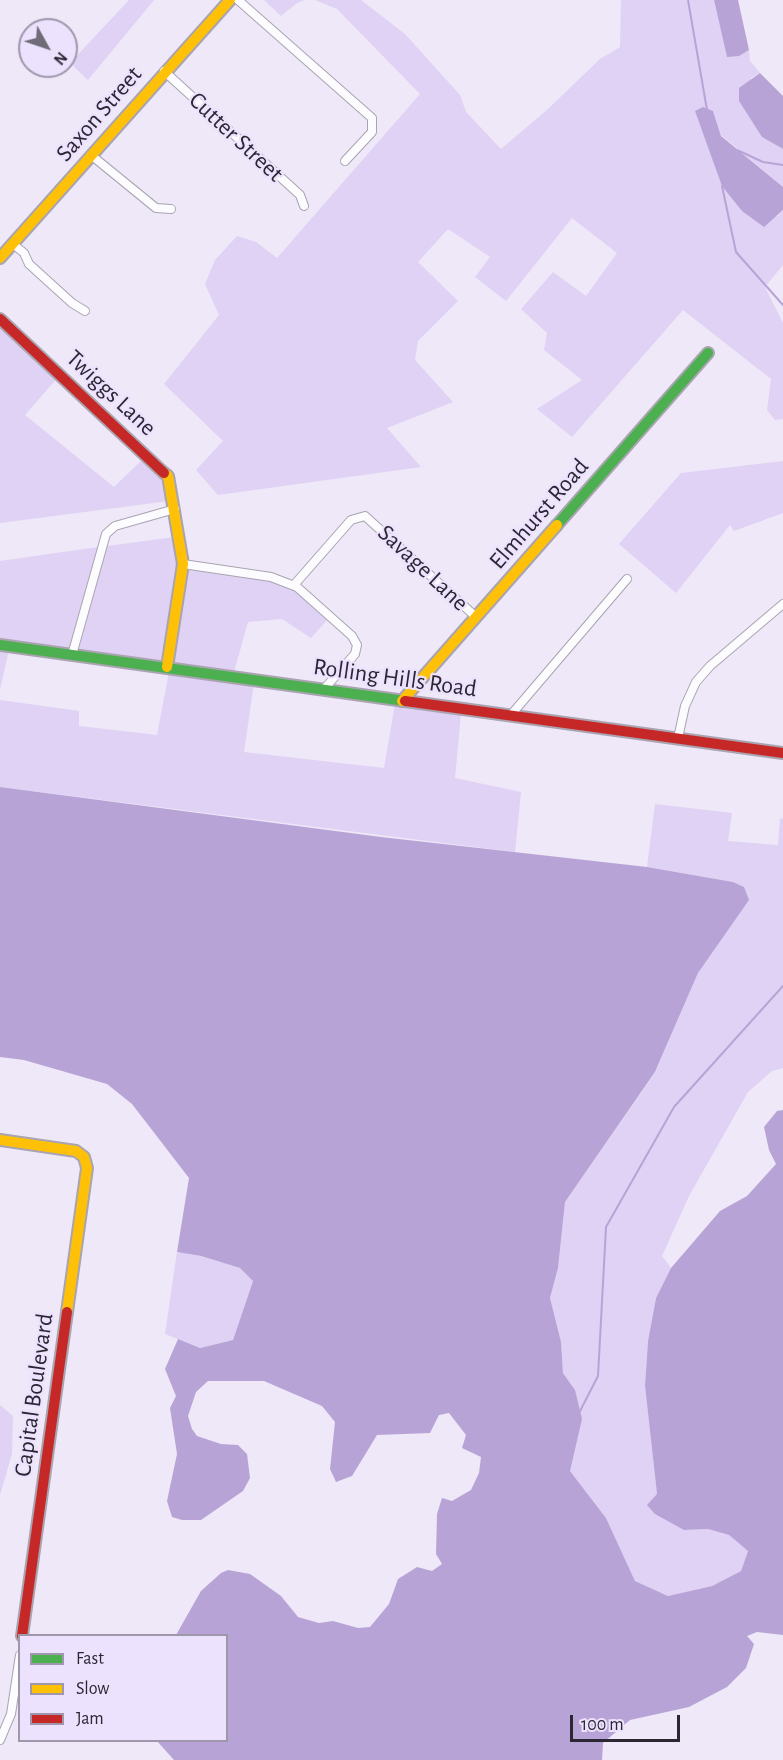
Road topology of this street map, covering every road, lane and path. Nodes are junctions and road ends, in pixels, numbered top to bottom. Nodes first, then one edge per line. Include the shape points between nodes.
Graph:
1 (230, 0) edge
2 (238, 0) edge
3 (164, 71) junction
4 (91, 155) junction
5 (345, 161) dead end
6 (304, 206) dead end
7 (171, 209) dead end
8 (13, 244) junction
9 (0, 258) edge
10 (86, 311) dead end
11 (0, 319) edge
12 (708, 353) dead end
13 (175, 509) junction
14 (183, 564) junction
15 (627, 579) dead end
16 (294, 585) junction
17 (782, 606) edge
18 (476, 617) junction
19 (0, 645) edge
20 (72, 655) junction
21 (167, 667) junction
22 (324, 689) junction
23 (402, 701) junction
24 (510, 716) junction
25 (678, 738) junction
26 (783, 753) edge
27 (0, 1140) edge
28 (22, 1634) edge
29 (18, 1668) edge
30 (0, 1740) edge

1 - 3 street, Saxon Street
2 - 5 street via 372,118 372,132
3 - 4 street, Saxon Street
3 - 6 street, Cutter Street via 300,195
4 - 7 street via 156,208
4 - 8 street, Saxon Street
8 - 9 street, Saxon Street
8 - 10 street via 29,264
11 - 13 street, Twiggs Lane via 164,470
12 - 18 street, Elmhurst Road
13 - 14 street, Twiggs Lane
13 - 20 street via 115,526 106,534
14 - 16 street via 271,576
14 - 21 street, Twiggs Lane
15 - 24 street
16 - 18 street, Savage Lane via 351,520 365,516
16 - 22 street via 355,640 355,654
17 - 25 street via 696,682 685,706
18 - 23 street, Elmhurst Road
19 - 20 street, Rolling Hills Road
20 - 21 street, Rolling Hills Road
21 - 22 street, Rolling Hills Road
22 - 23 street, Rolling Hills Road
23 - 24 street, Rolling Hills Road
24 - 25 street, Rolling Hills Road
25 - 26 street, Rolling Hills Road
27 - 28 street, Capital Boulevard via 76,1151 86,1160 87,1168
29 - 30 street via 11,1714

